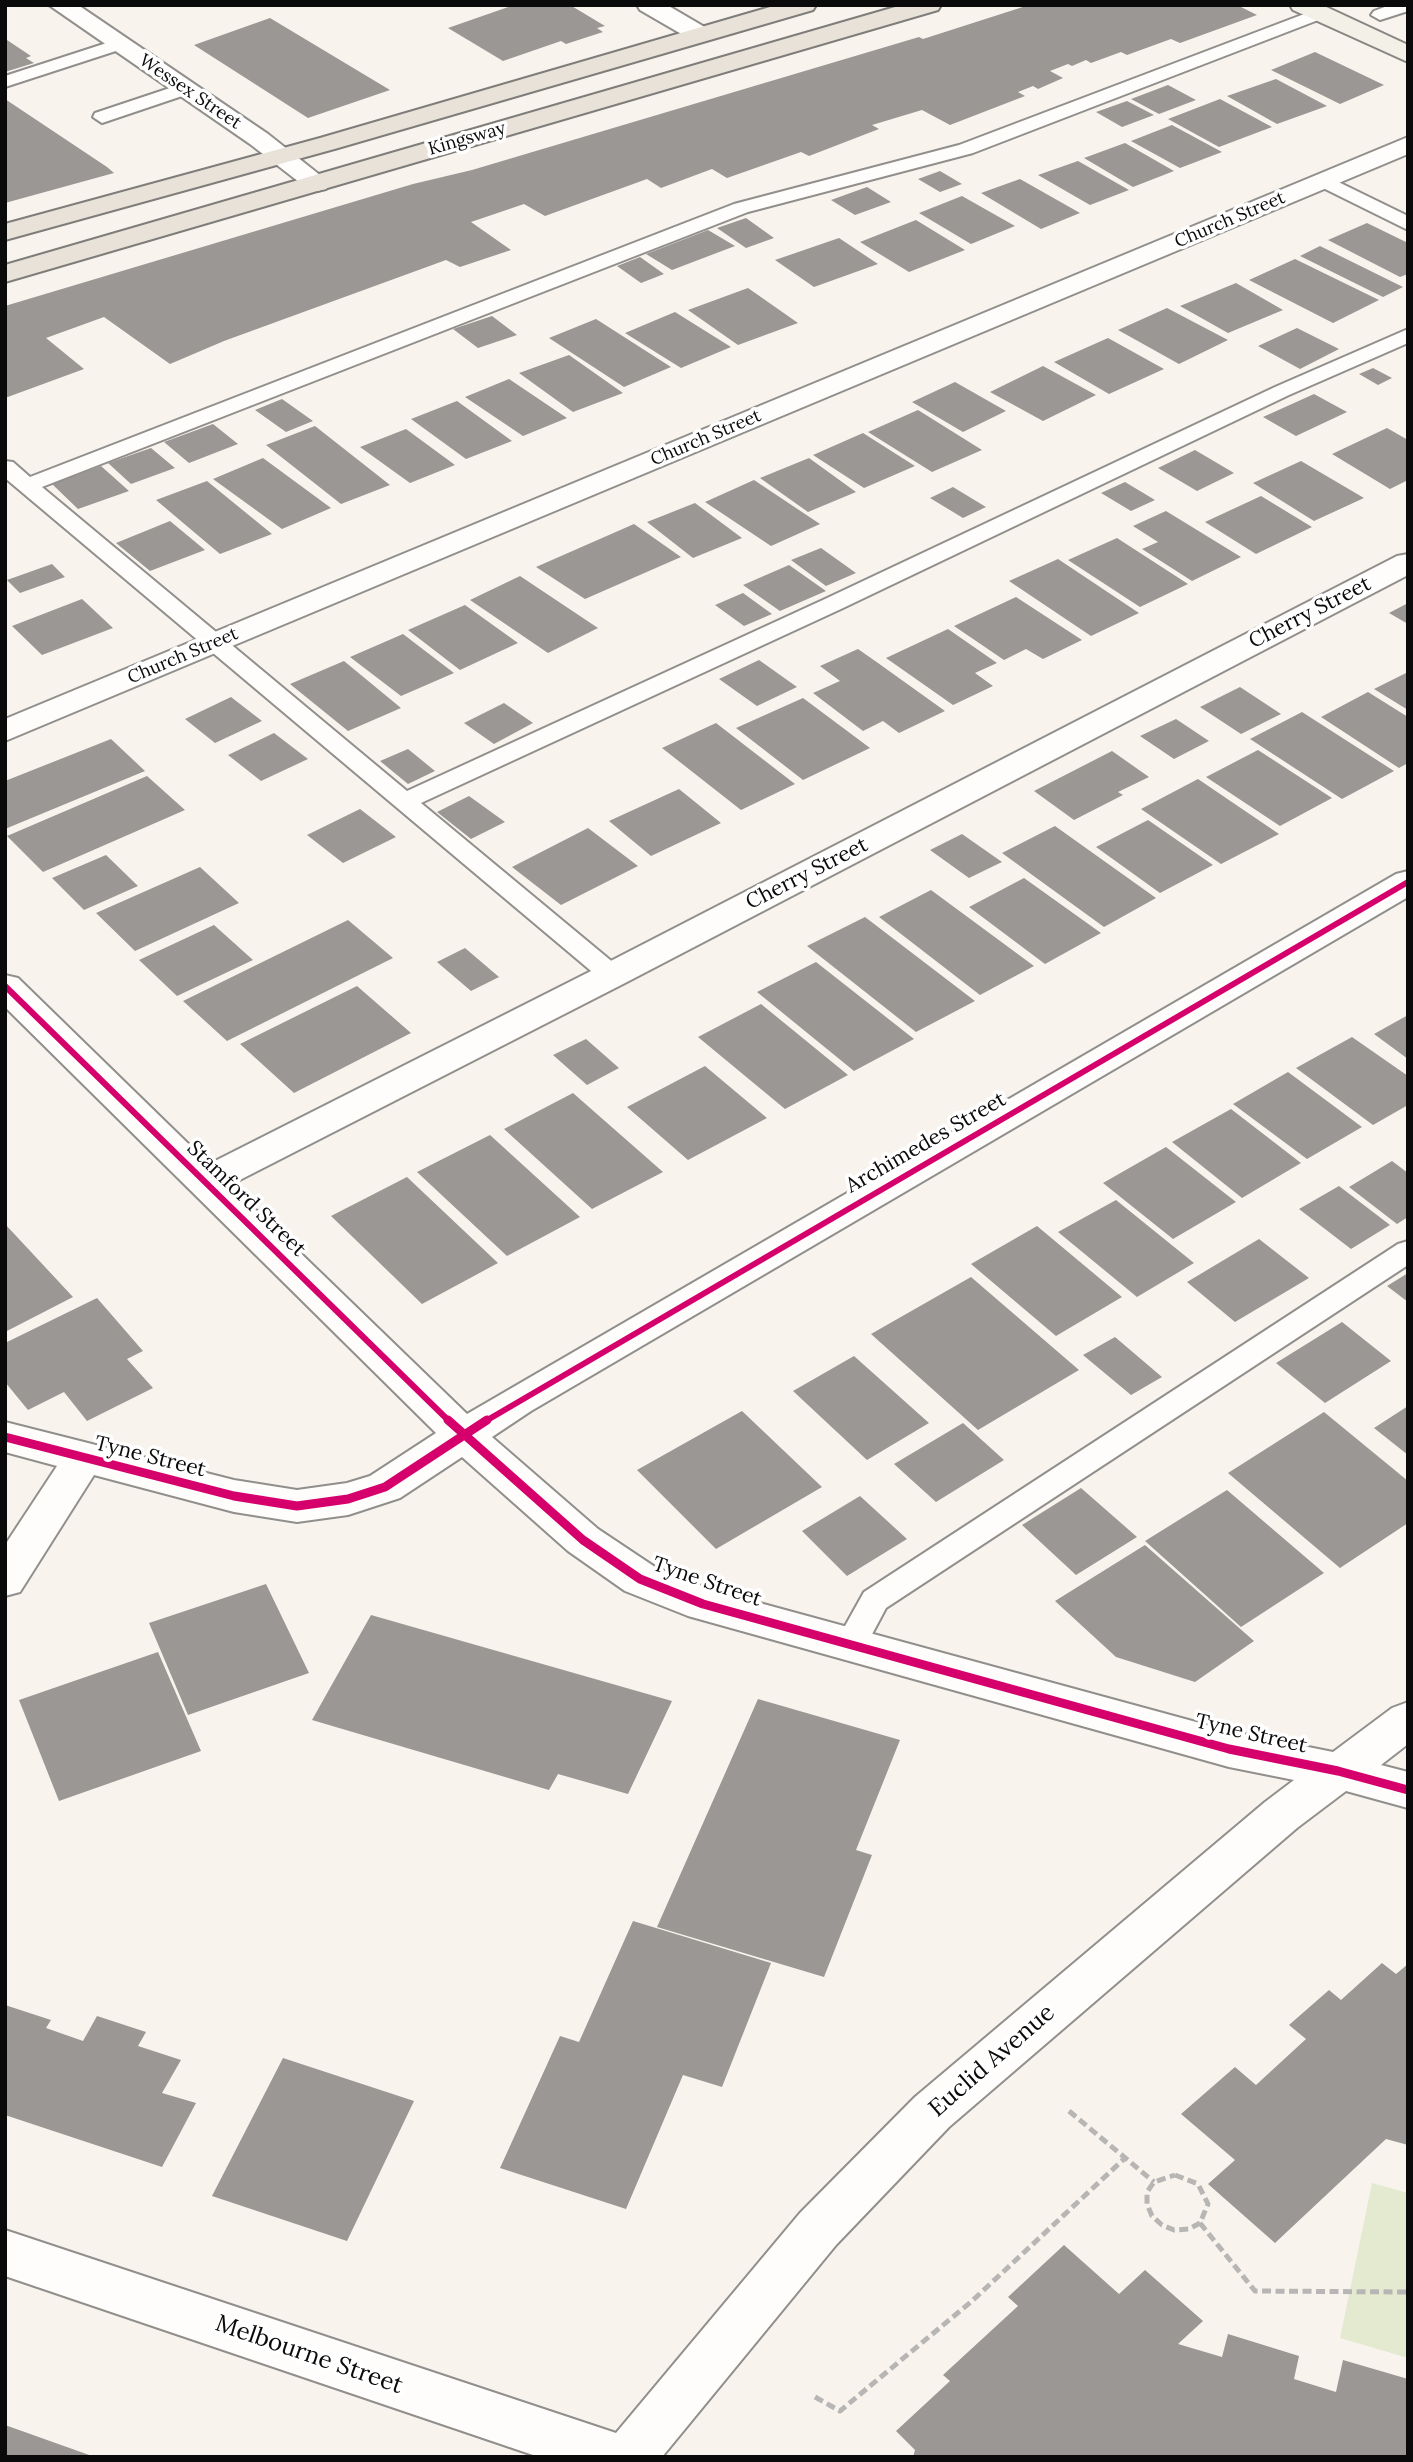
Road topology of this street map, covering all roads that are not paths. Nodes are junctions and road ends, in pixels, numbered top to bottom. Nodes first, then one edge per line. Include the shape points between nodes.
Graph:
1 (61, 5) edge
2 (649, 5) edge
3 (804, 5) edge
4 (929, 5) edge
5 (1407, 5) edge
6 (1311, 9) edge
7 (1369, 10) edge
8 (1408, 28) edge
9 (699, 34) junction
10 (119, 44) junction
11 (1408, 55) edge
12 (5, 82) edge
13 (185, 89) junction
14 (102, 117) dead end
15 (1408, 145) edge
16 (283, 156) junction
17 (1324, 181) junction
18 (317, 183) junction
19 (1408, 224) edge
20 (5, 232) edge
21 (5, 274) edge
22 (1408, 335) edge
23 (5, 467) edge
24 (28, 485) junction
25 (1408, 563) edge
26 (214, 643) junction
27 (5, 731) edge
28 (407, 800) junction
29 (1408, 883) edge
30 (612, 975) junction
31 (5, 986) edge
32 (204, 1182) junction
33 (1408, 1251) edge
34 (464, 1436) junction
35 (5, 1437) edge
36 (84, 1458) junction
37 (5, 1580) edge
38 (850, 1644) junction
39 (1408, 1720) edge
40 (1338, 1771) junction
41 (1408, 1790) edge
42 (5, 2253) edge
43 (614, 2457) edge
44 (629, 2457) edge

1 - 10 street, Wessex Street
2 - 9 street
3 - 9 main road, Kingsway
4 - 18 main road, Kingsway
5 - 7 lane
6 - 11 main road
6 - 24 lane via 966,149 741,208
7 - 8 main road
9 - 16 main road, Kingsway
10 - 12 lane
10 - 13 street, Wessex Street
13 - 14 lane
13 - 16 street, Wessex Street
15 - 17 street, Church Street
16 - 18 street, Wessex Street
16 - 20 main road, Kingsway
17 - 19 lane
17 - 26 street, Church Street
18 - 21 main road, Kingsway
22 - 28 lane
23 - 24 lane
24 - 26 lane
25 - 30 street, Cherry Street
26 - 27 street, Church Street
26 - 28 lane
28 - 30 lane
29 - 34 street, Archimedes Street
30 - 32 street, Cherry Street
31 - 32 street, Stamford Street
32 - 34 street, Stamford Street
33 - 38 lane via 875,1600
34 - 36 street, Tyne Street via 385,1487 348,1499 297,1506 234,1496
34 - 38 street, Tyne Street via 583,1540 640,1579 703,1604
35 - 36 street, Tyne Street
36 - 37 street
38 - 40 street, Tyne Street via 1229,1749
39 - 40 street, Euclid Avenue
40 - 41 street, Tyne Street
40 - 44 street, Euclid Avenue via 932,2112 818,2229
42 - 43 street, Melbourne Street

